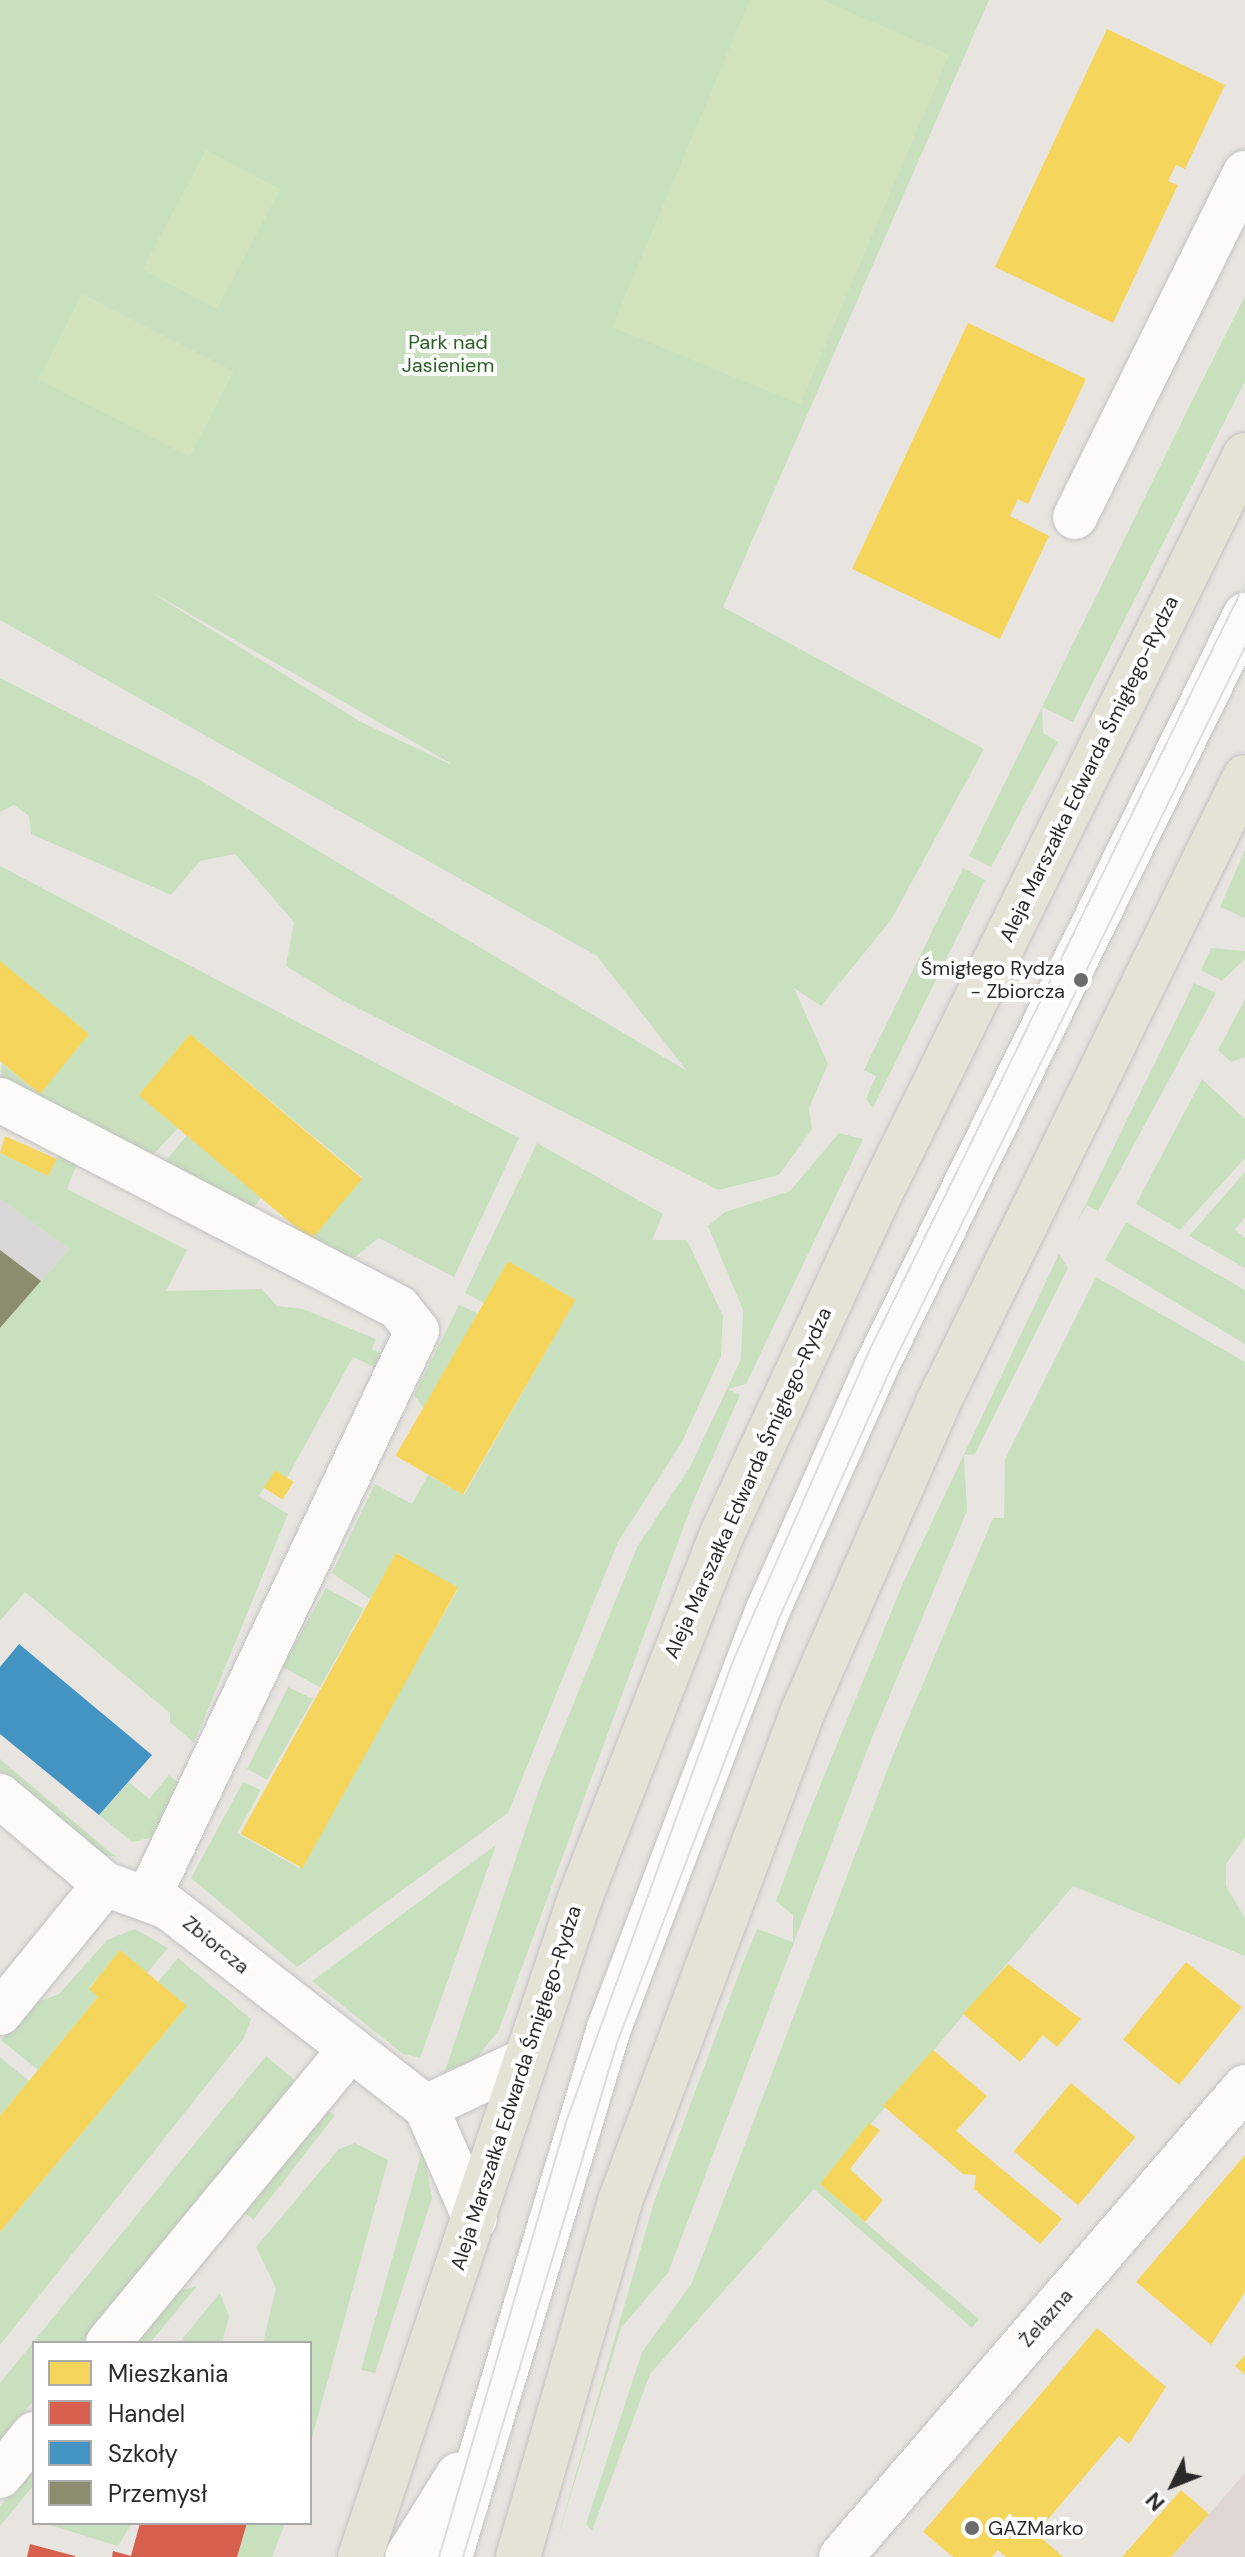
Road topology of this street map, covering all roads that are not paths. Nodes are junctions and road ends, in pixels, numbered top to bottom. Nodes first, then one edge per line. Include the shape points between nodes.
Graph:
1 (1245, 173) edge
2 (1245, 455) edge
3 (1075, 517) dead end
4 (1245, 615) edge
5 (1245, 777) edge
6 (0, 1100) edge
7 (0, 1796) edge
8 (105, 1884) junction
9 (150, 1894) junction
10 (9, 1984) edge
11 (349, 2051) junction
12 (526, 2060) junction
13 (1245, 2087) edge
14 (426, 2107) junction
15 (475, 2219) junction
16 (110, 2341) edge
17 (490, 2416) junction
18 (32, 2436) edge
19 (0, 2476) edge
20 (844, 2553) edge
21 (360, 2557) edge
22 (407, 2557) edge
23 (450, 2557) edge
24 (518, 2557) edge

1 - 3 street
2 - 12 main road, Aleja Marszałka Edwarda Śmigłego-Rydza via 760,1447 662,1679
4 - 17 street via 876,1367 767,1612 609,2028
5 - 24 main road via 889,1508 765,1805 620,2201
6 - 9 street via 399,1308 417,1331
7 - 8 street, Zbiorcza
8 - 9 street, Zbiorcza
8 - 10 street
9 - 11 street, Zbiorcza
11 - 14 street, Zbiorcza
11 - 16 street
12 - 14 street
12 - 15 main road, Aleja Marszałka Edwarda Śmigłego-Rydza
13 - 20 street, Żelazna
14 - 15 street
15 - 21 main road, Aleja Marszałka Edwarda Śmigłego-Rydza
17 - 22 street
17 - 23 street
18 - 19 street

